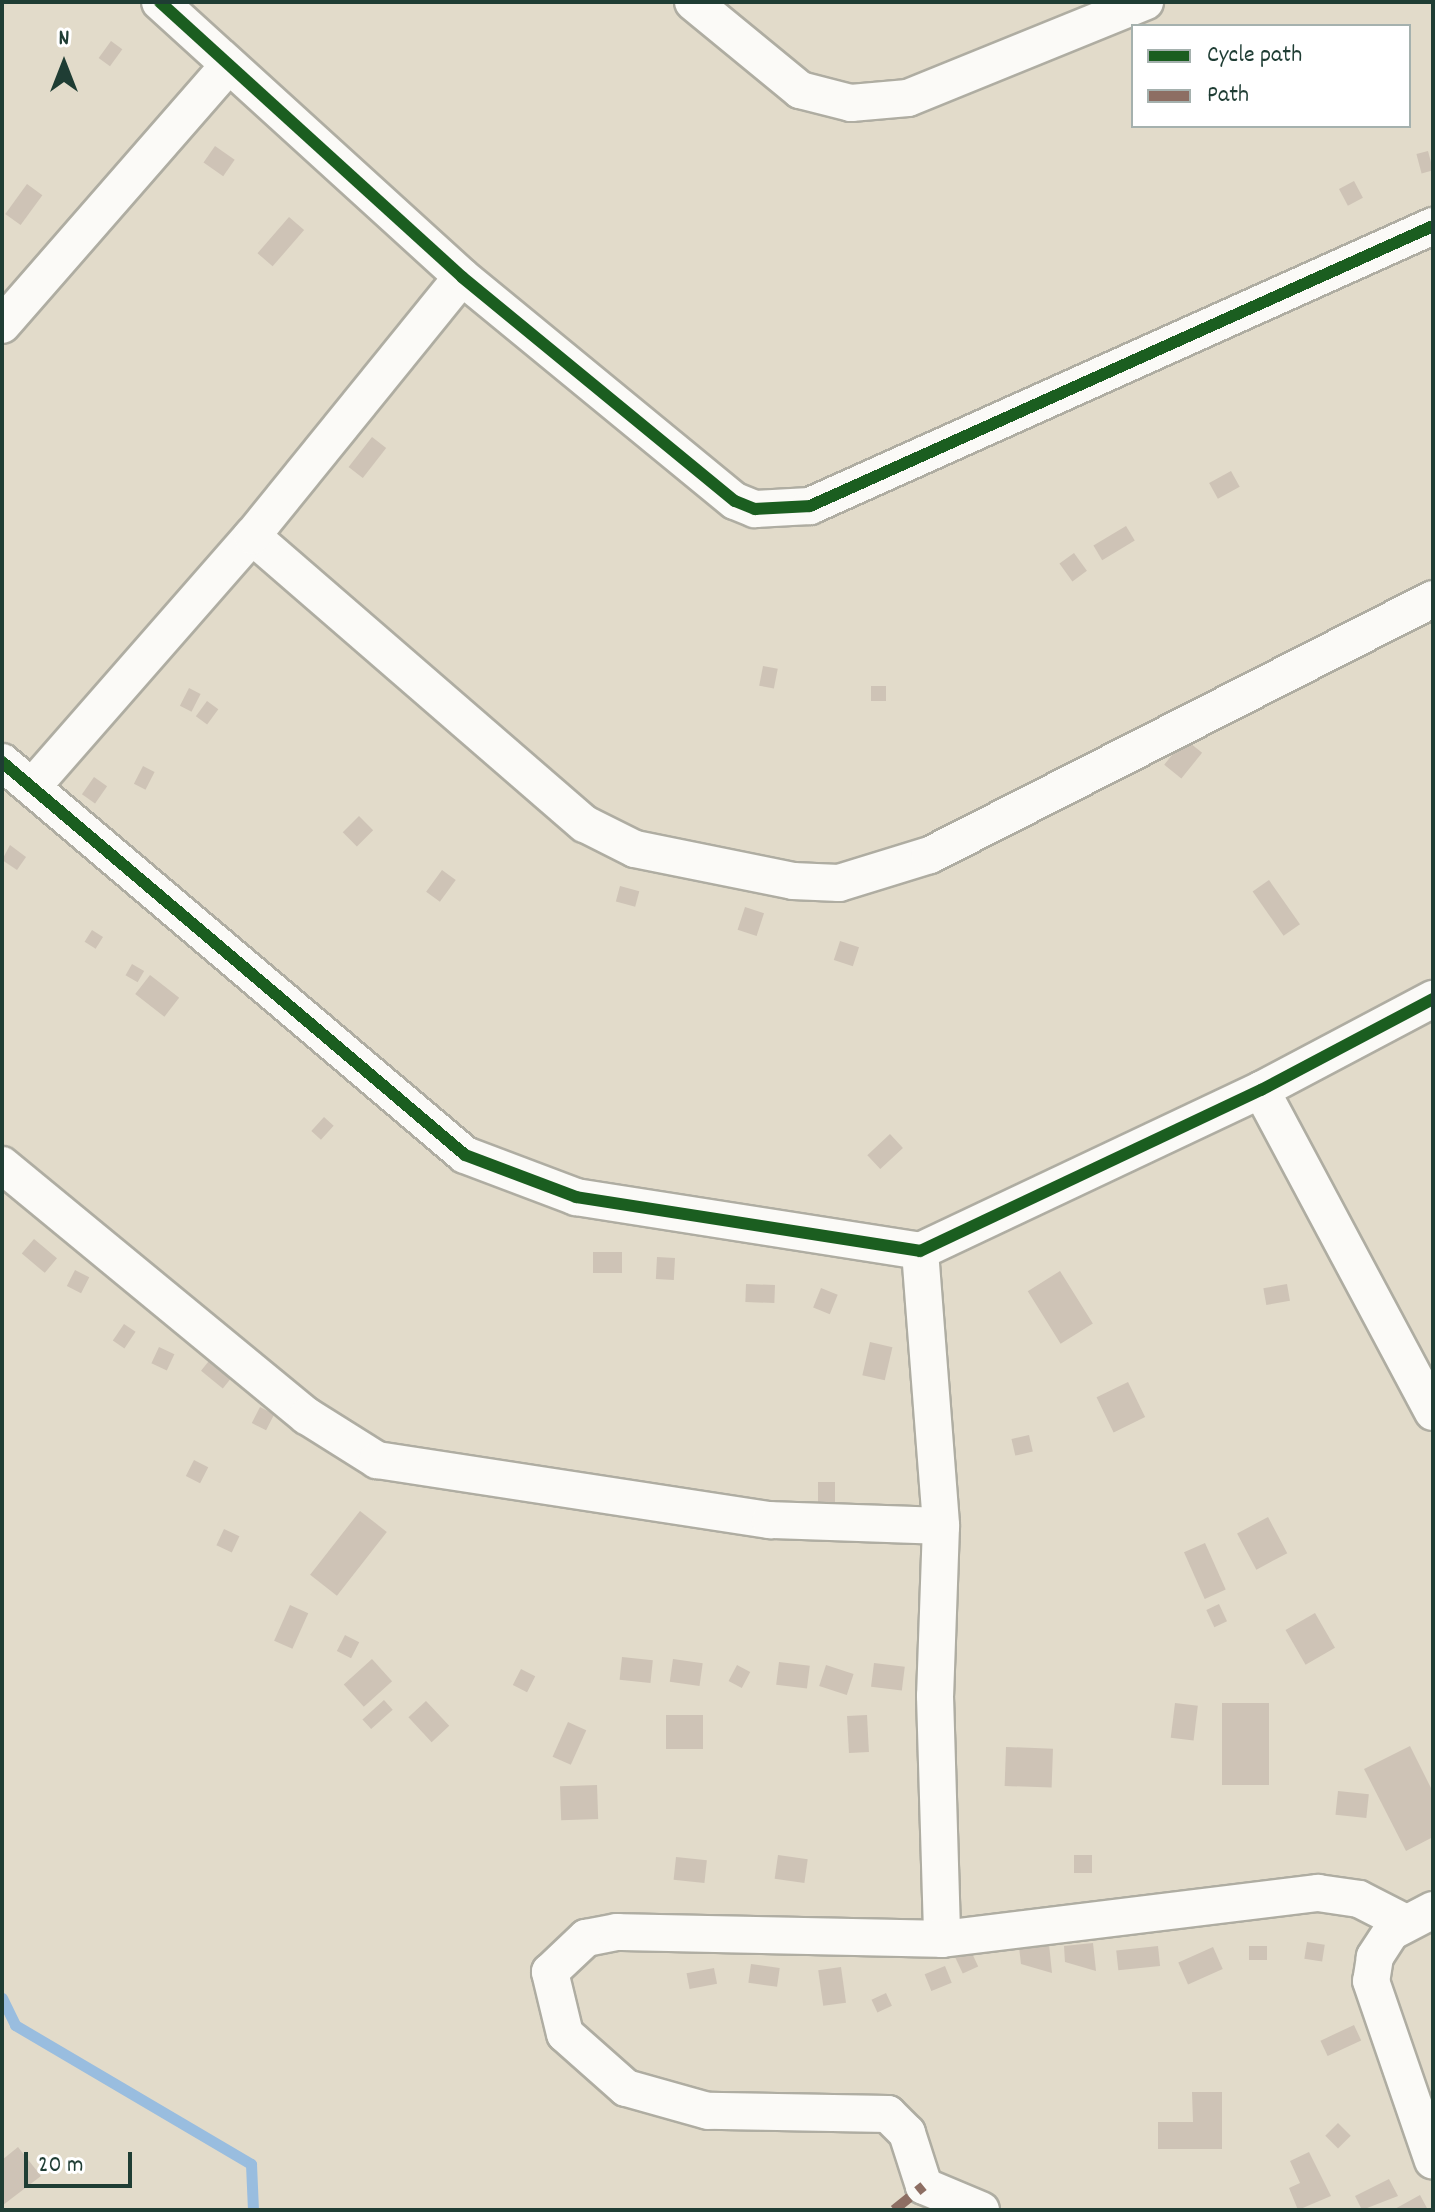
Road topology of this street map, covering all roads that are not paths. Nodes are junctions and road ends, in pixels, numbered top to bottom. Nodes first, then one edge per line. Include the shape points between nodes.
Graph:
1 (160, 2) edge
2 (693, 2) edge
3 (1145, 2) edge
4 (229, 65) junction
5 (1433, 226) edge
6 (462, 277) junction
7 (7, 308) edge
8 (252, 536) junction
9 (1433, 599) edge
10 (2, 762) edge
11 (32, 787) junction
12 (1433, 999) edge
13 (1261, 1090) junction
14 (2, 1165) edge
15 (920, 1251) junction
16 (1433, 1412) edge
17 (941, 1526) junction
18 (1419, 1916) edge
19 (942, 1939) junction
20 (1433, 2161) edge
21 (981, 2210) edge

1 - 4 street
2 - 3 street via 800,90 851,103 908,98
4 - 6 street
4 - 7 street
5 - 6 street via 810,506 776,511 735,501
6 - 8 street
8 - 9 street via 585,824 635,849 793,881 839,883 930,855
8 - 11 street
10 - 11 street
11 - 15 street via 465,1155 576,1197
12 - 13 street
13 - 15 street
13 - 16 street
14 - 17 street via 307,1416 377,1460 770,1520
15 - 17 street
17 - 19 street via 935,1696
18 - 19 street via 1318,1893
18 - 20 street via 1375,1957 1373,1996
19 - 21 street via 617,1932 586,1938 563,1955 549,1991 565,2034 626,2088 708,2111 888,2114 907,2133 924,2186

